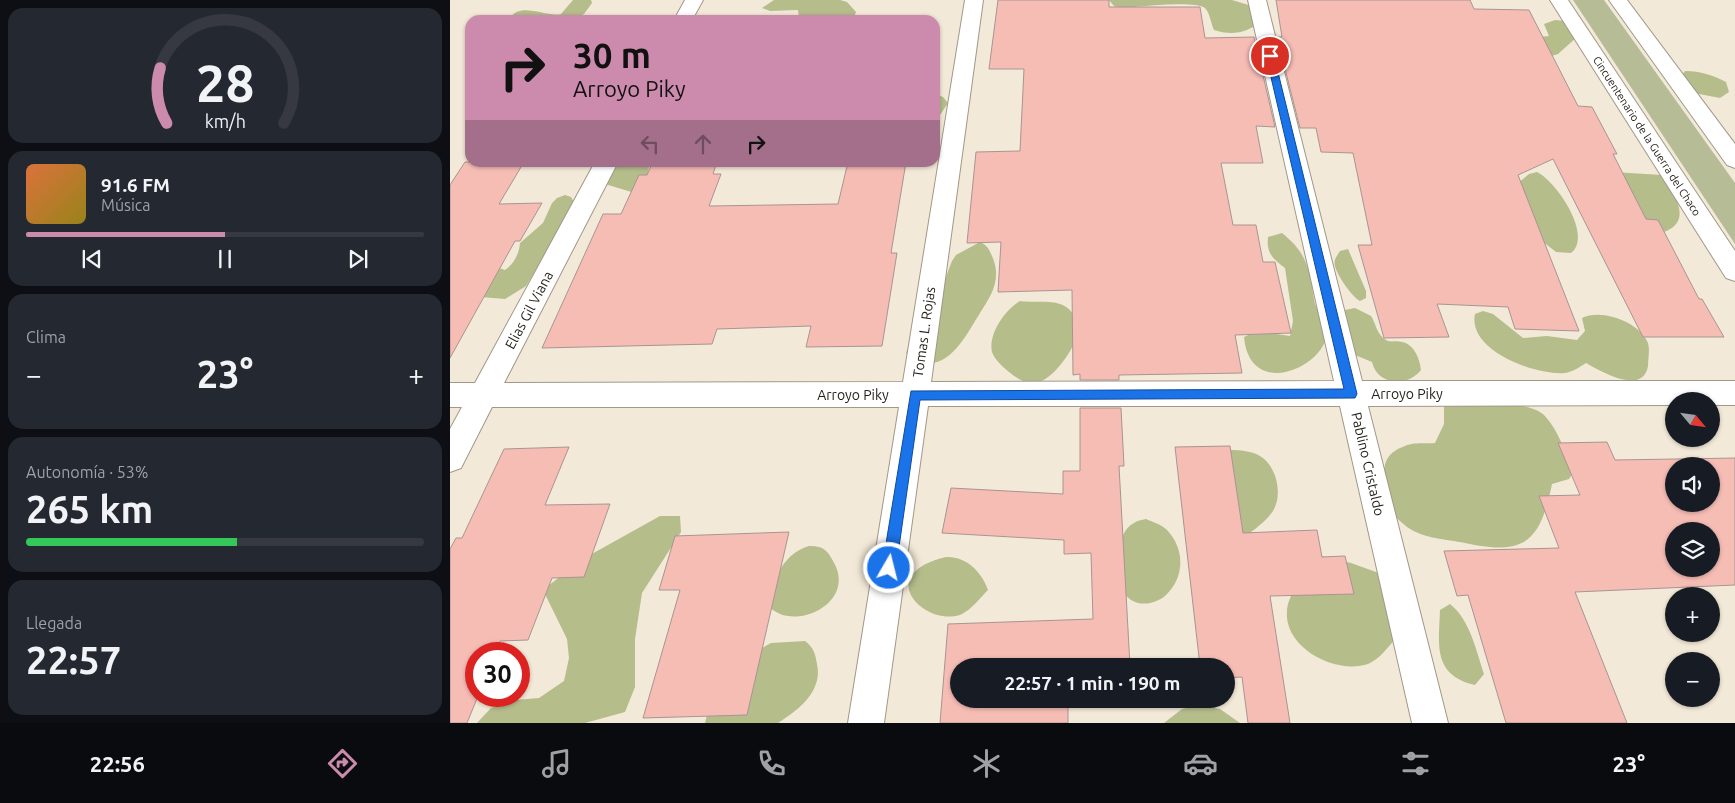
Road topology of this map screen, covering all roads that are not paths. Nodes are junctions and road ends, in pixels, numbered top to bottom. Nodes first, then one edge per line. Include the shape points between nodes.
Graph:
1 (694, 0) edge
2 (974, 0) edge
3 (1257, 0) edge
4 (1559, 0) edge
5 (1618, 0) edge
6 (686, 15) edge
7 (1735, 160) edge
8 (604, 167) edge
9 (1735, 271) edge
10 (1735, 393) edge
11 (915, 394) junction
12 (1351, 394) junction
13 (450, 395) edge
14 (483, 395) junction
15 (450, 458) edge
16 (866, 723) edge
17 (1430, 723) edge

1 - 6 street
2 - 11 street, Tomas L. Rojas
3 - 12 street, Pablino Cristaldo
4 - 9 street, Cincuentenario de la Guerra del Chaco
5 - 7 street
8 - 14 street, Elias Gil Viana
10 - 12 street, Arroyo Piky
11 - 12 street, Arroyo Piky
11 - 14 street, Arroyo Piky
11 - 16 street, Tomas L. Rojas
12 - 17 street, Pablino Cristaldo
13 - 14 street, Arroyo Piky
14 - 15 street, Elias Gil Viana

